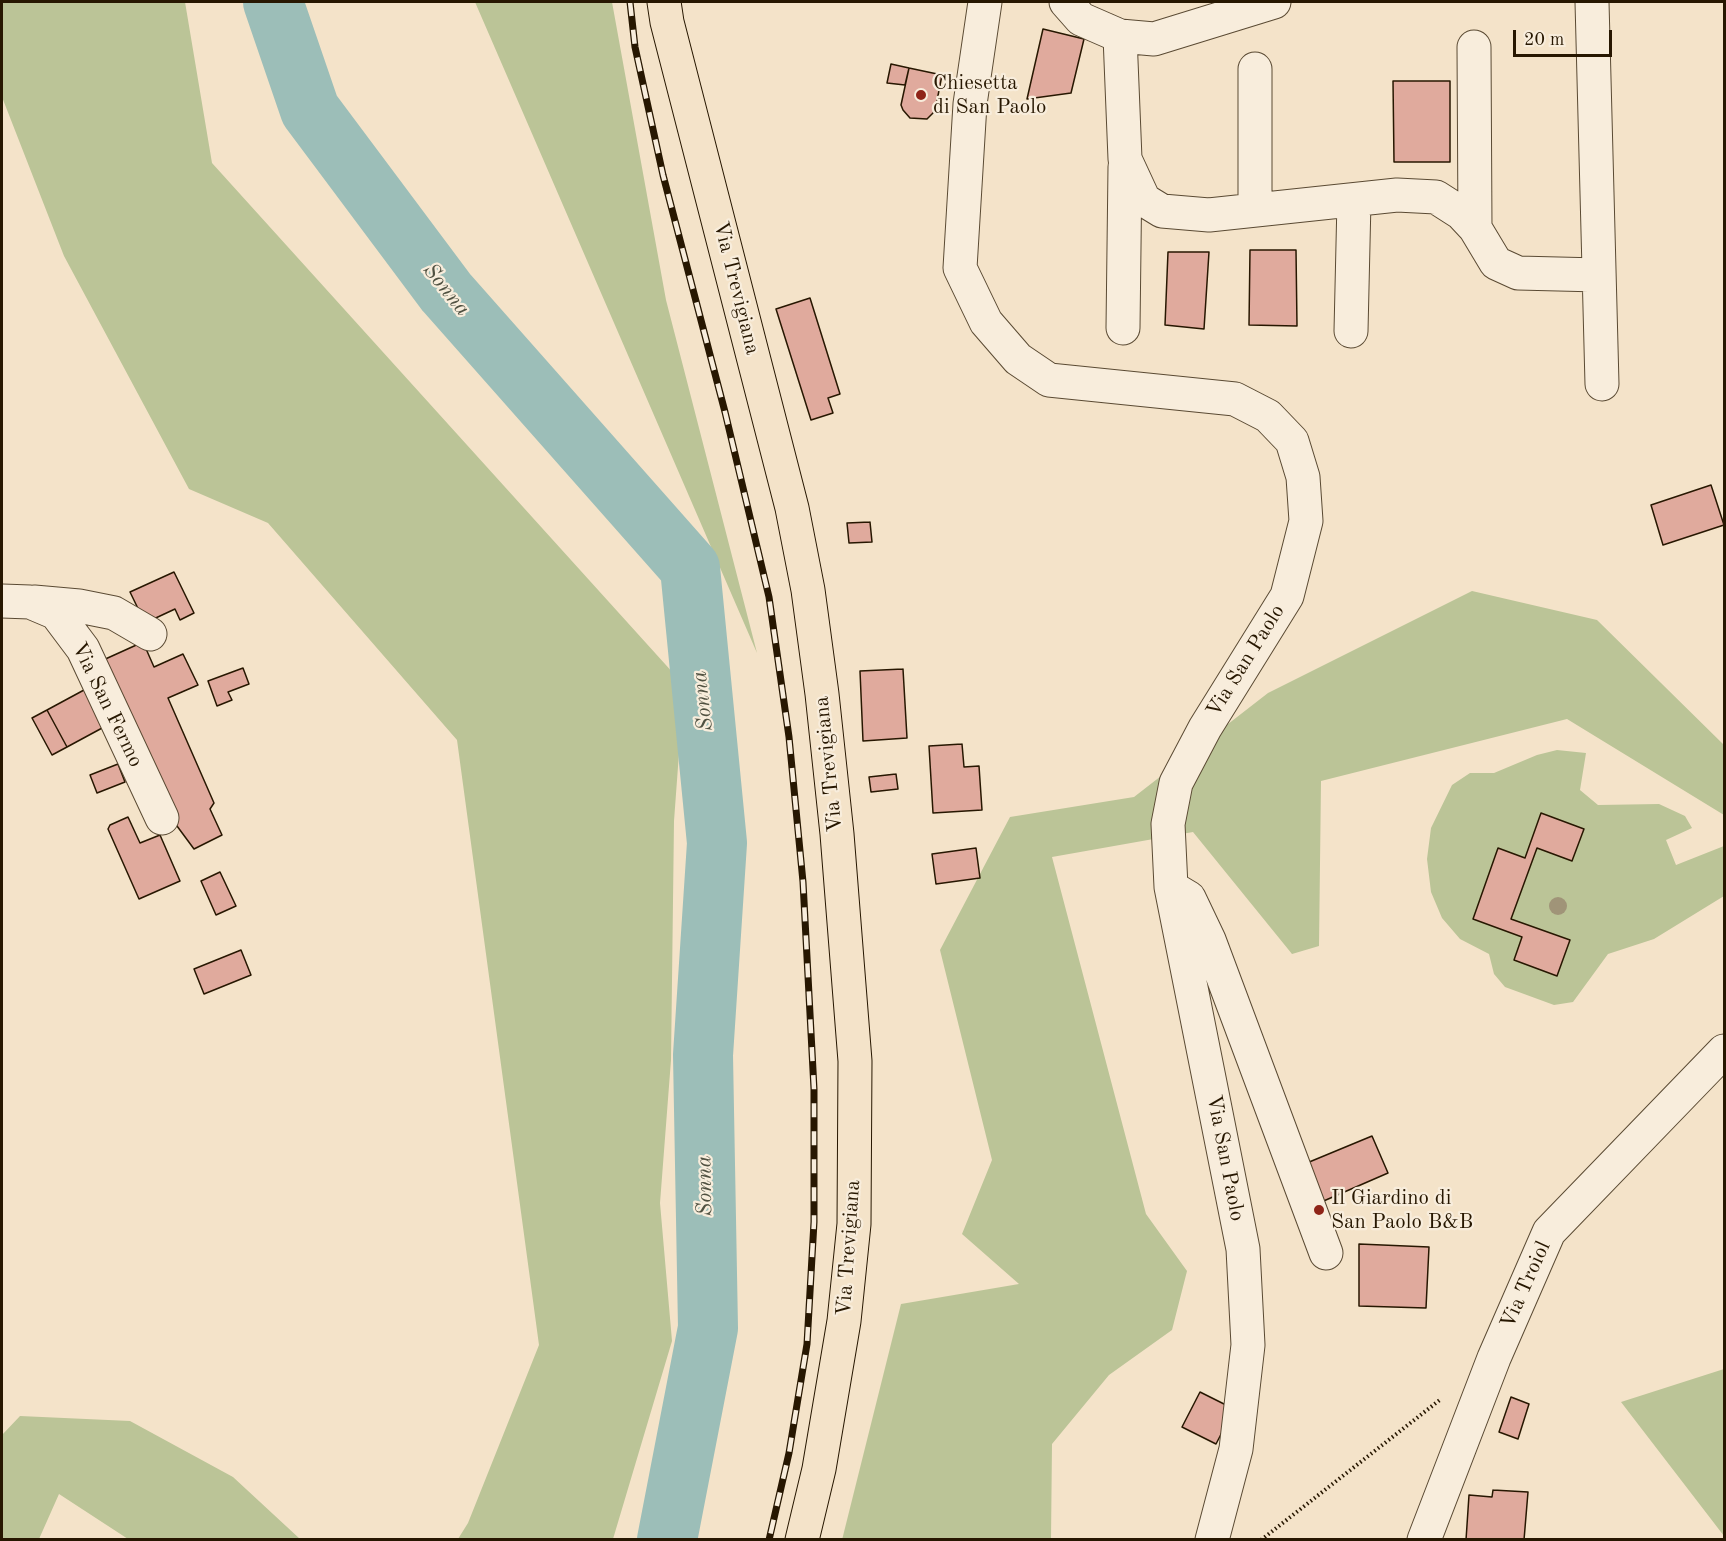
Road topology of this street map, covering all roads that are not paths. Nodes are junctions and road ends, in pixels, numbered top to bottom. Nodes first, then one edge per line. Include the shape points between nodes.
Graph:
1 (664, 2) edge
2 (986, 2) edge
3 (1066, 2) edge
4 (1274, 2) edge
5 (1592, 2) edge
6 (1120, 36) junction
7 (1474, 47) dead end
8 (1255, 69) dead end
9 (1125, 159) junction
10 (1354, 201) junction
11 (1255, 210) junction
12 (1475, 228) junction
13 (1599, 275) junction
14 (1123, 328) dead end
15 (1351, 331) dead end
16 (1602, 384) dead end
17 (16, 601) edge
18 (150, 634) dead end
19 (162, 818) dead end
20 (1171, 887) junction
21 (1725, 1051) edge
22 (1326, 1252) dead end
23 (802, 1539) edge
24 (1212, 1539) edge
25 (1424, 1539) edge

1 - 23 main road, Via Trevigiana via 792,508 821,682 837,834 855,1061 854,1224 842,1332 819,1469
2 - 20 street, Via San Paolo via 970,104 960,268 986,322 1018,359 1048,381 1235,399 1268,416 1292,441 1303,477 1306,521 1287,596 1205,728 1176,783 1168,824
3 - 6 street via 1081,19
4 - 6 street via 1154,39
5 - 13 street
6 - 9 street
7 - 12 street
8 - 11 street
9 - 11 street via 1144,200 1162,211 1209,215
9 - 14 street
10 - 11 street
10 - 12 street via 1397,195 1436,197 1461,213
10 - 15 street
12 - 13 street via 1496,263 1518,273
13 - 16 street
17 - 18 street via 114,613
17 - 19 street, Via San Fermo via 56,613 84,649
20 - 22 street via 1189,898 1209,940
20 - 24 street, Via San Paolo via 1243,1249 1248,1345 1236,1449
21 - 25 street, Via Troiol via 1549,1233 1494,1358

